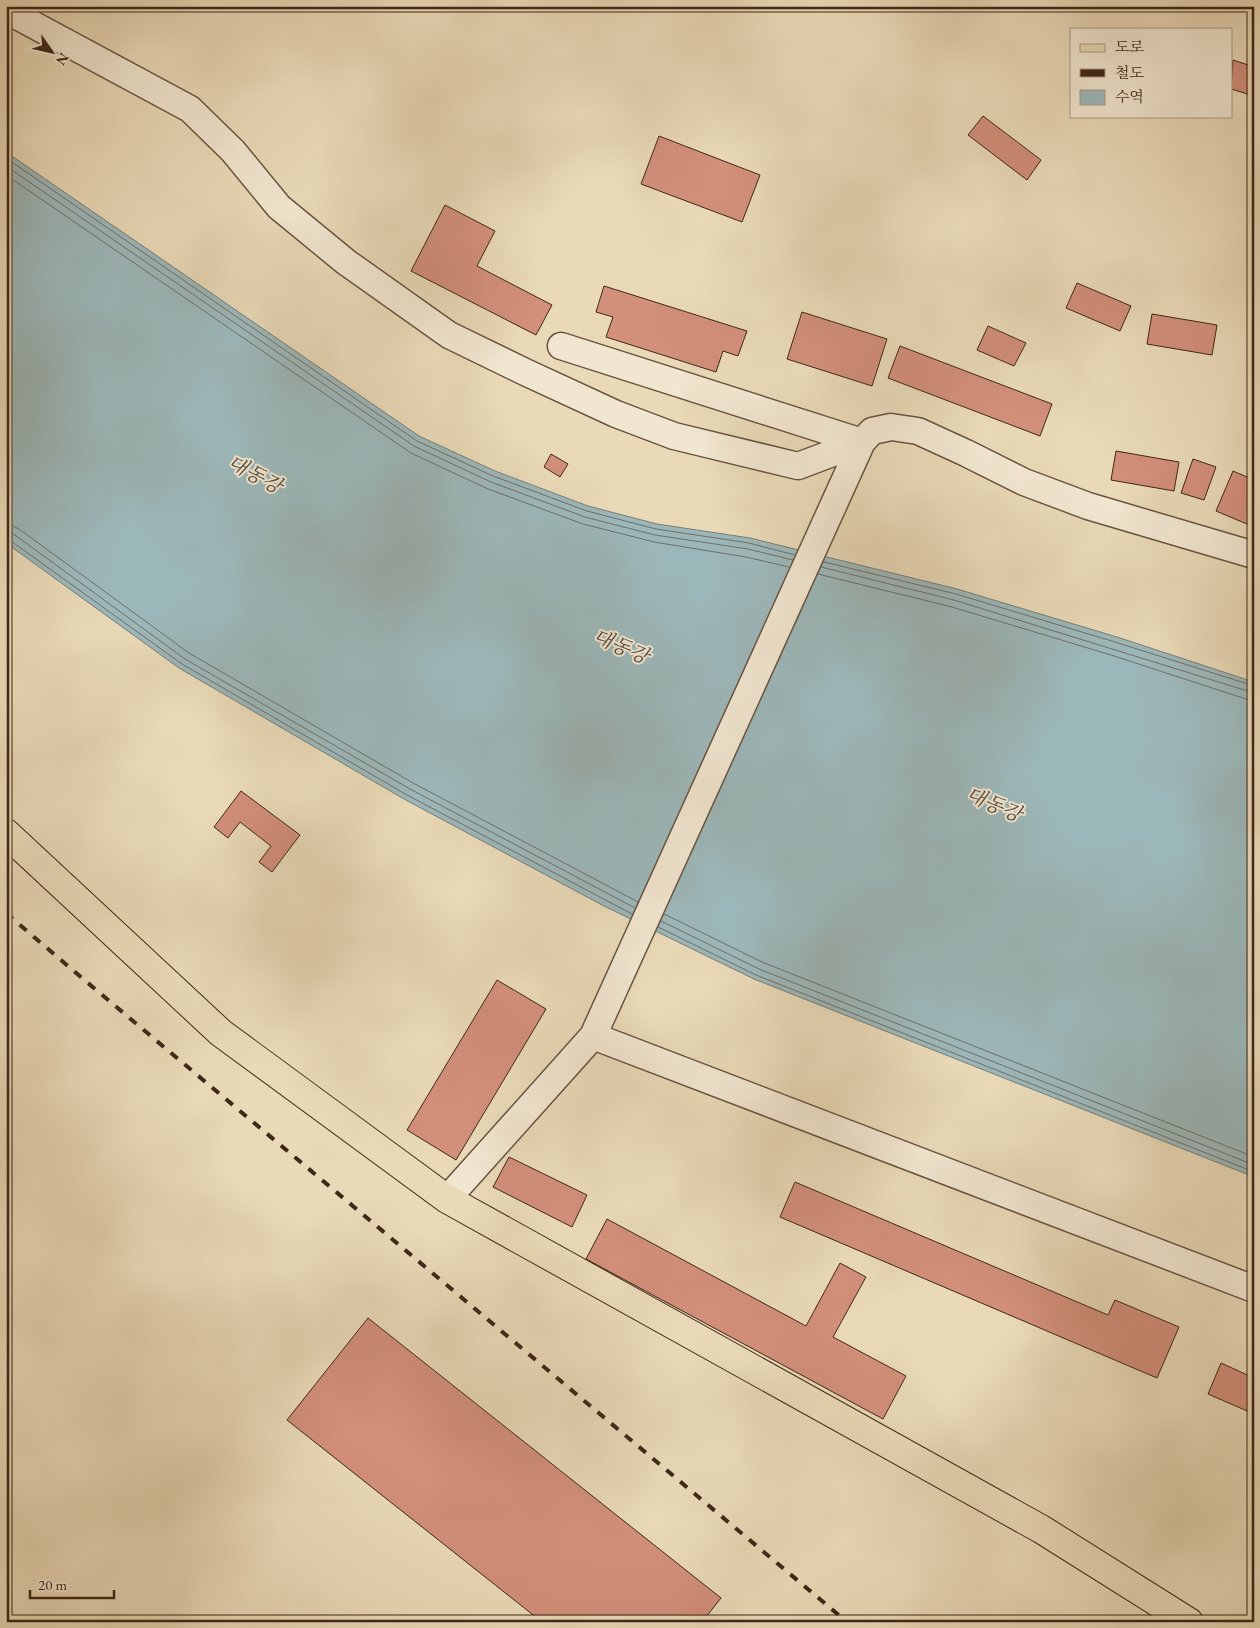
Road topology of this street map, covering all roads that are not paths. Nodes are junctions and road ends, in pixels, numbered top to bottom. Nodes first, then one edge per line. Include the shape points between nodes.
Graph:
1 (6, 10) edge
2 (561, 346) dead end
3 (858, 451) junction
4 (1254, 555) edge
5 (6, 833) edge
6 (593, 1036) junction
7 (447, 1199) junction
8 (1254, 1289) edge
9 (1189, 1622) edge

1 - 3 street via 190,109 233,151 279,207 346,262 449,335 616,414 674,436 798,466
2 - 3 street
3 - 4 street via 872,431 891,427 918,432 1024,482 1088,506
3 - 6 street
5 - 7 main road via 221,1032
6 - 7 street
6 - 8 street
7 - 9 main road via 1040,1529

